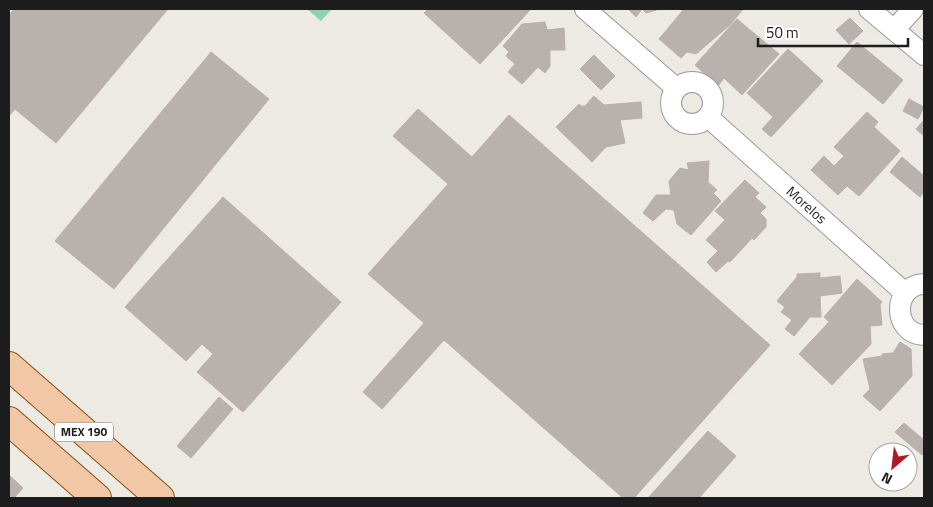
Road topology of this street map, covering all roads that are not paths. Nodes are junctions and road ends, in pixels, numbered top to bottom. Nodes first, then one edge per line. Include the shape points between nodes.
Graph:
1 (585, 9) edge
2 (870, 9) edge
3 (913, 9) edge
4 (894, 30) junction
5 (924, 55) edge
6 (676, 88) junction
7 (708, 117) junction
8 (924, 284) edge
9 (905, 293) junction
10 (924, 335) edge
11 (9, 366) edge
12 (9, 421) edge
13 (97, 498) edge
14 (160, 498) edge

1 - 6 street
2 - 4 street
3 - 4 street
4 - 5 street
6 - 7 street via 689,82 704,85 713,96 714,104
6 - 7 street via 671,102 680,121 695,124
7 - 9 street, Morelos
8 - 9 street
9 - 10 street via 899,309 901,318 905,326
11 - 14 main road, MEX 190
12 - 13 main road, MEX 190

